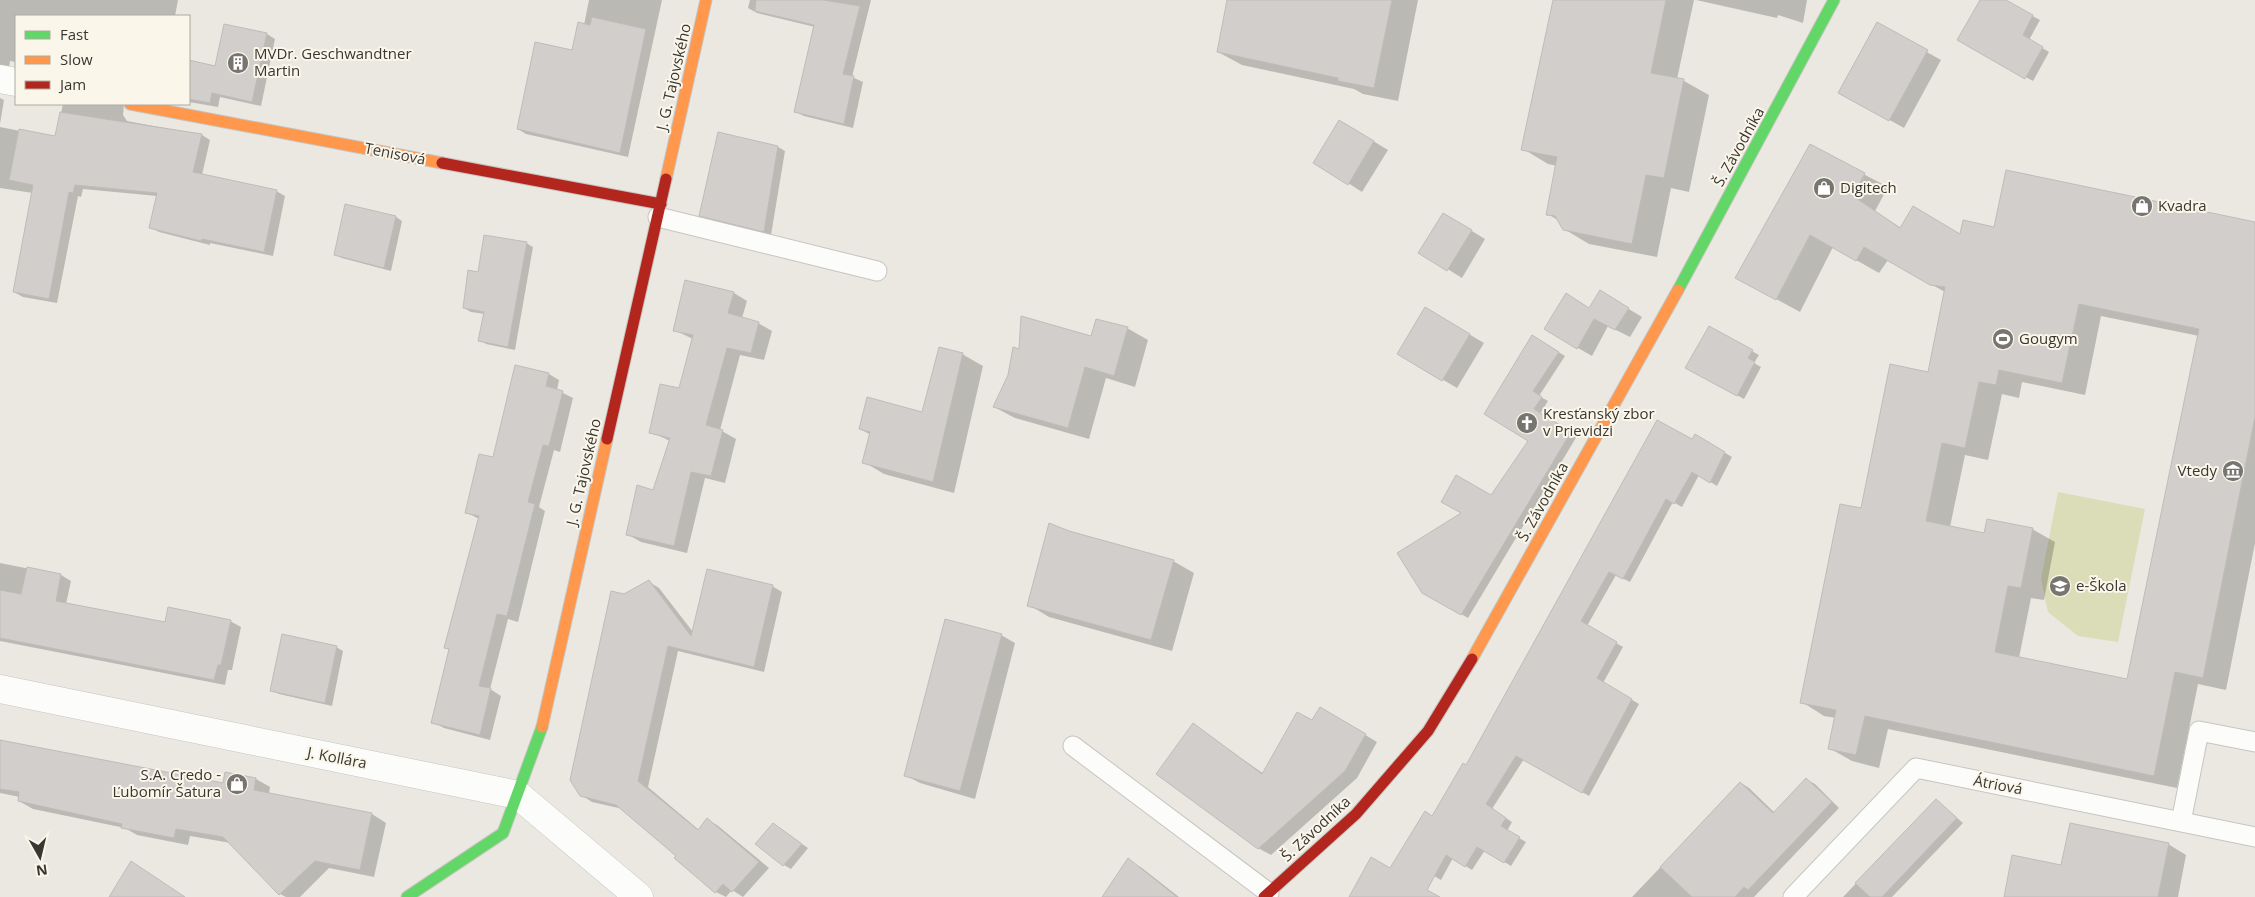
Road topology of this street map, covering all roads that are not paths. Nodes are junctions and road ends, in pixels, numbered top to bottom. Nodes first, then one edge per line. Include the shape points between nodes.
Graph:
1 (706, 0) edge
2 (1834, 0) edge
3 (0, 79) edge
4 (15, 82) edge
5 (135, 105) edge
6 (659, 210) junction
7 (877, 271) dead end
8 (0, 689) edge
9 (2255, 742) edge
10 (1073, 746) dead end
11 (518, 794) junction
12 (2181, 822) junction
13 (2255, 837) edge
14 (1267, 895) edge
15 (408, 897) edge
16 (639, 897) edge
17 (1793, 897) edge

1 - 6 street, J. G. Tajovského
2 - 14 street, Š. Závodníka via 1486,635 1428,730 1356,814
3 - 4 street
5 - 6 street, Tenisová
6 - 7 lane
6 - 11 street, J. G. Tajovského via 539,738
8 - 11 street, J. Kollára
9 - 12 lane via 2199,731
10 - 14 lane
11 - 15 street, J. G. Tajovského via 503,833
11 - 16 street, J. Kollára
12 - 13 lane, Átriová
12 - 17 lane, Átriová via 1916,768

